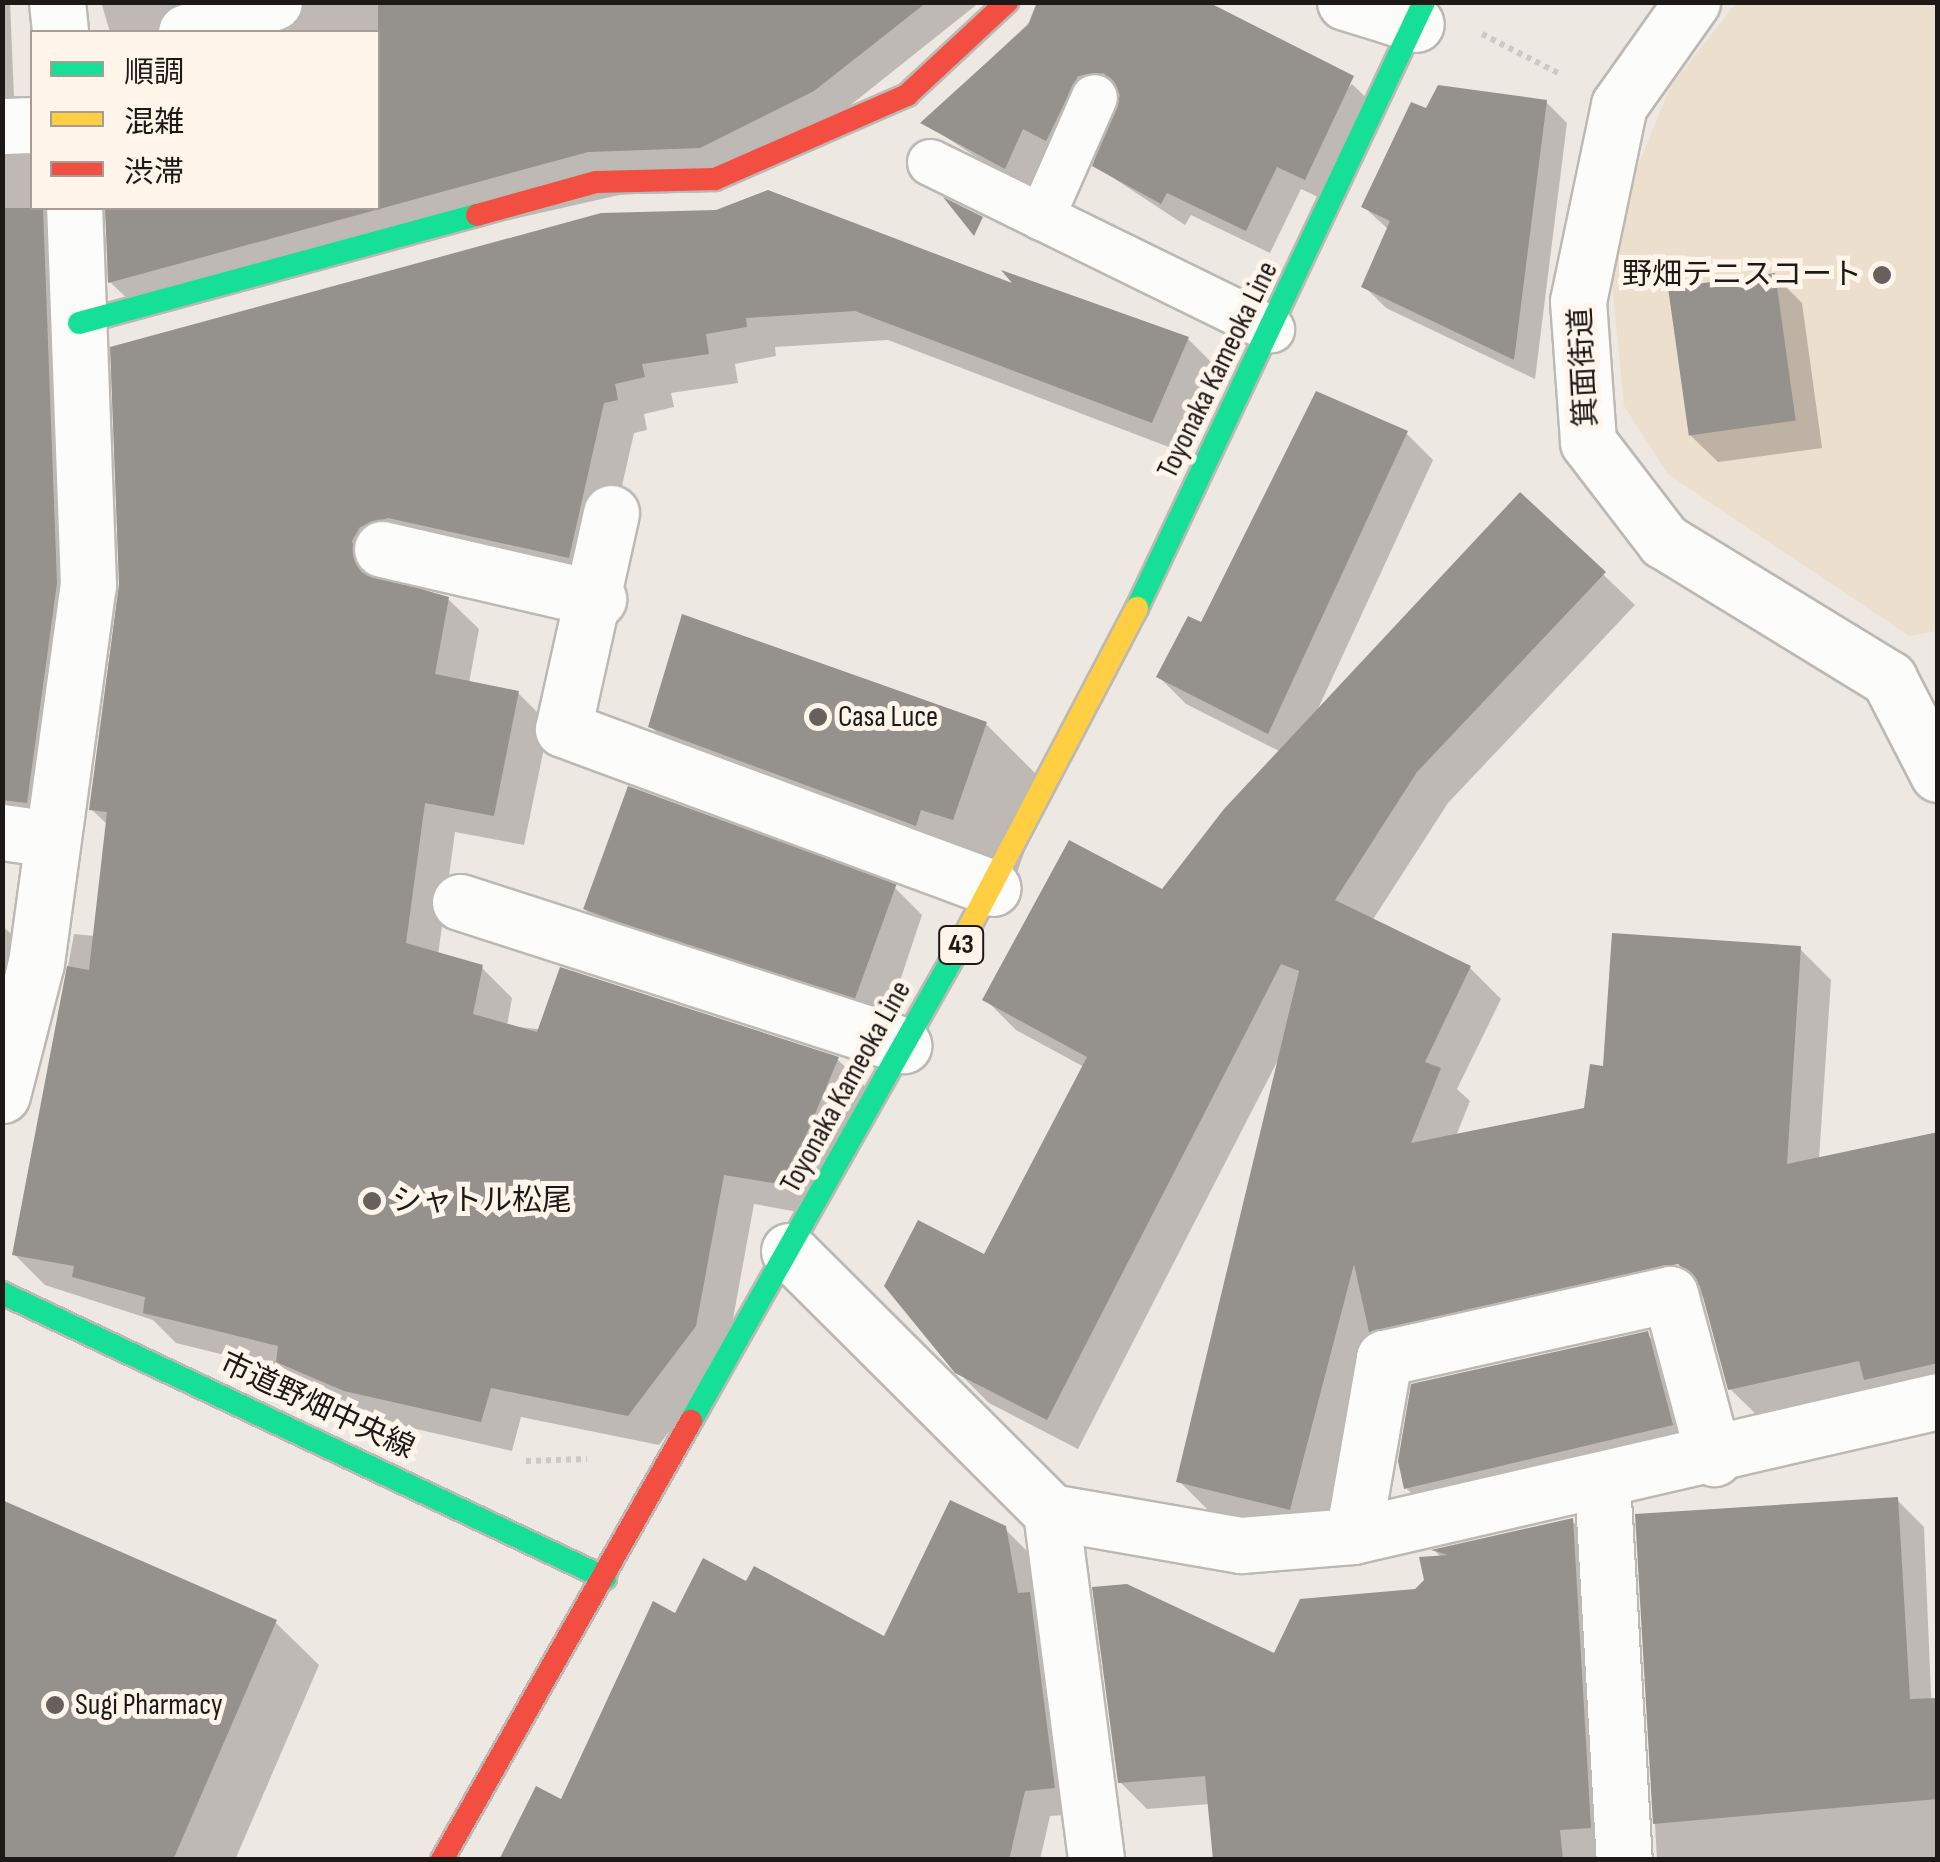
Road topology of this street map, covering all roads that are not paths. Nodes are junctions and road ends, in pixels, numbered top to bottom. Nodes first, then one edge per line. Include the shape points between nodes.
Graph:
1 (57, 2) edge
2 (274, 2) edge
3 (1007, 2) edge
4 (1345, 2) edge
5 (1692, 2) edge
6 (1421, 10) edge
7 (60, 30) edge
8 (192, 30) edge
9 (1094, 98) dead end
10 (30, 125) edge
11 (2, 126) edge
12 (930, 162) dead end
13 (74, 210) edge
14 (1041, 217) junction
15 (78, 323) junction
16 (1271, 329) junction
17 (611, 513) dead end
18 (382, 549) dead end
19 (598, 598) junction
20 (1913, 675) edge
21 (1938, 774) edge
22 (28, 836) edge
23 (994, 888) junction
24 (460, 902) dead end
25 (904, 1044) junction
26 (2, 1095) edge
27 (789, 1251) junction
28 (2, 1293) edge
29 (1938, 1401) edge
30 (1714, 1458) junction
31 (1602, 1482) junction
32 (1050, 1512) junction
33 (1353, 1536) junction
34 (604, 1578) junction
35 (442, 1860) edge
36 (1096, 1860) edge
37 (1624, 1860) edge

1 - 7 street
2 - 8 street
3 - 15 main road via 907,95 714,180 596,182
4 - 6 street
5 - 20 street, 箕面街道 via 1619,105 1578,301 1588,442 1664,541
6 - 16 main road, Toyonaka Kameoka Line / 43
9 - 14 lane
10 - 11 street
12 - 14 lane
13 - 15 street
14 - 16 lane
15 - 22 street via 88,585
16 - 23 main road, Toyonaka Kameoka Line / 43
17 - 19 street
18 - 19 street
19 - 23 street via 563,729
20 - 21 street, 箕面街道
22 - 26 street via 36,963
23 - 25 main road, Toyonaka Kameoka Line / 43
24 - 25 street
25 - 27 main road, Toyonaka Kameoka Line / 43
27 - 32 street
27 - 34 main road, Toyonaka Kameoka Line / 43
28 - 34 main road, 市道野畑中央線
29 - 30 street
30 - 31 street
30 - 33 street via 1670,1294 1384,1358
31 - 33 street
31 - 37 street
32 - 33 street via 1241,1545
32 - 36 street
34 - 35 main road, Toyonaka Kameoka Line / 43

